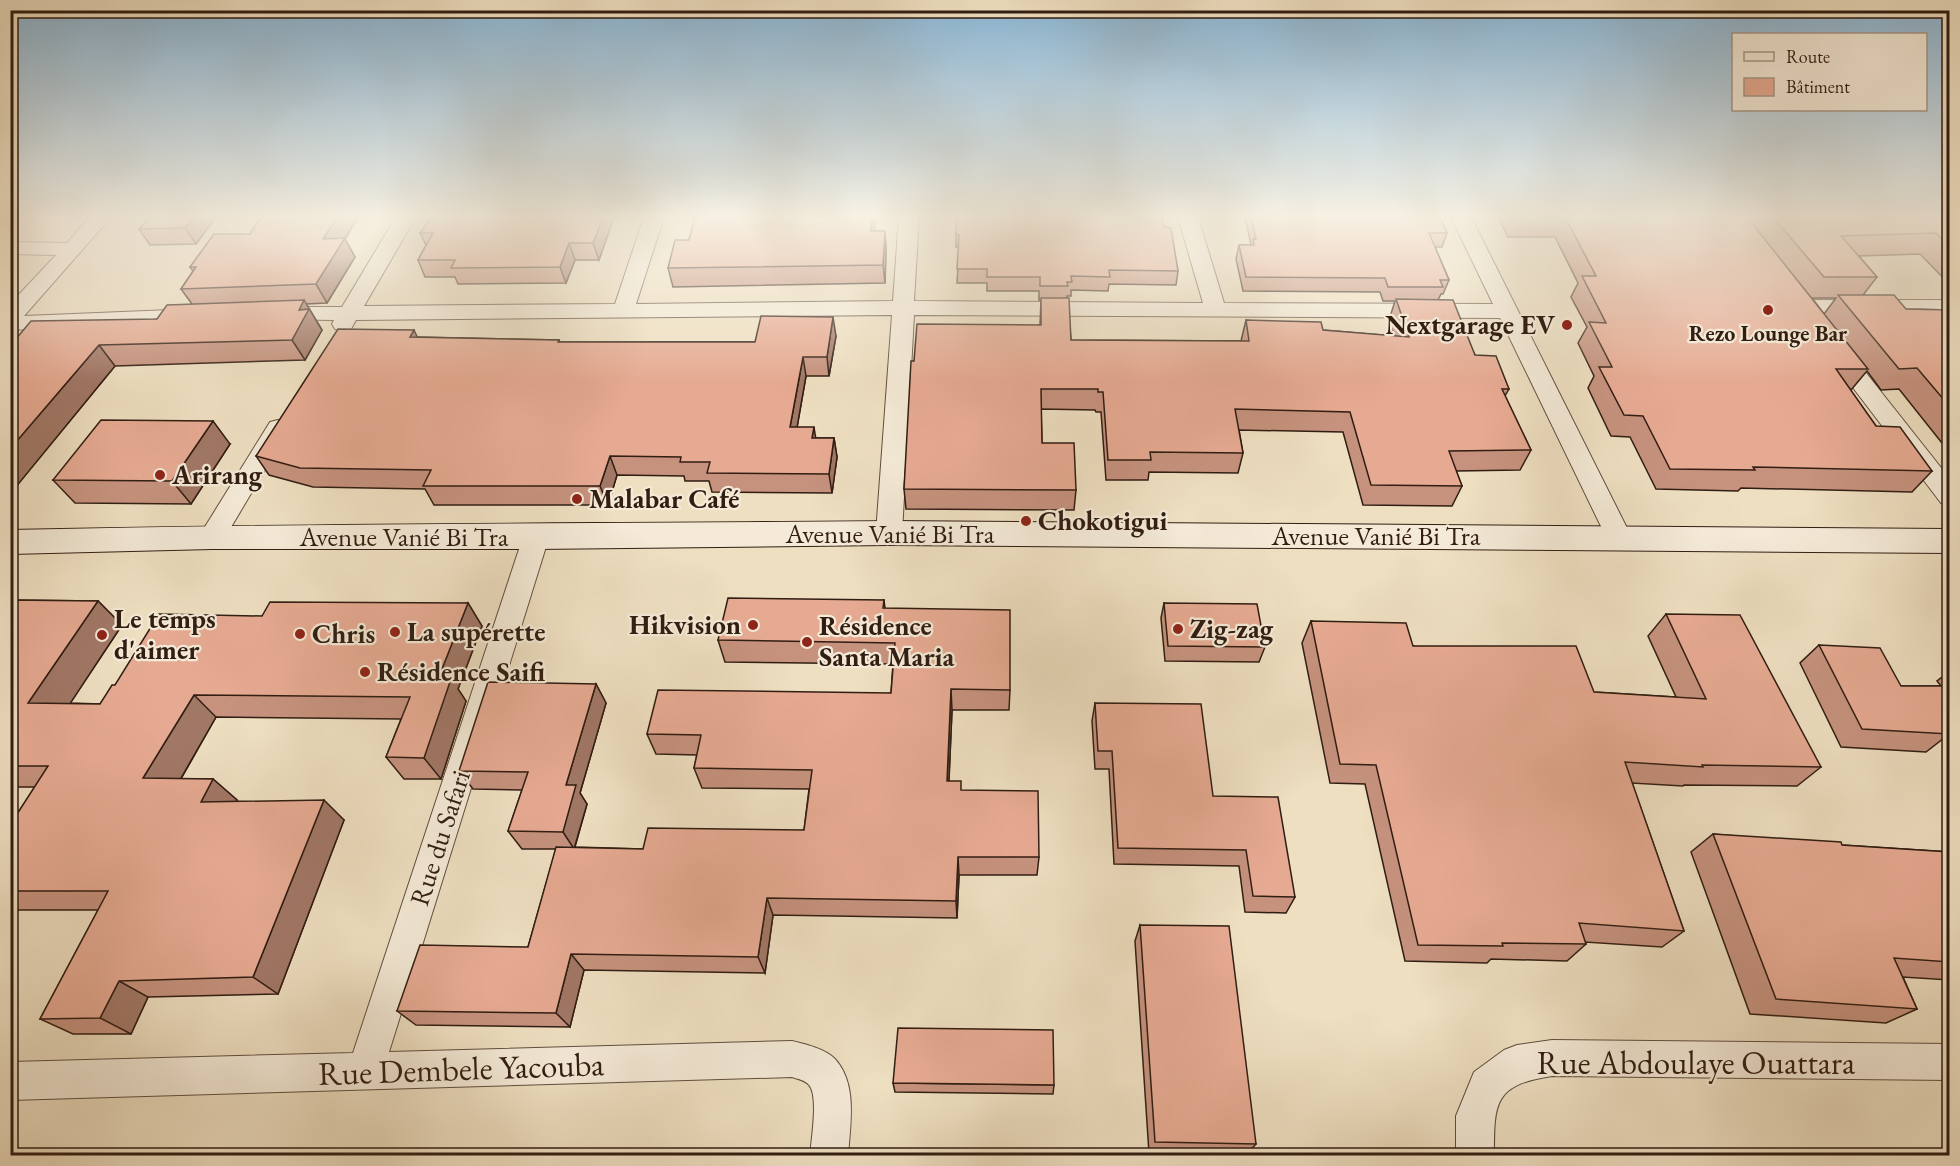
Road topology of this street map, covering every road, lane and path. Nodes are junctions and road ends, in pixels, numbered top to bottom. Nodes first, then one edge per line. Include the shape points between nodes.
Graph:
1 (53, 271) edge
2 (374, 271) edge
3 (636, 271) edge
4 (905, 271) edge
5 (1204, 271) edge
6 (1489, 271) edge
7 (1788, 289) edge
8 (1803, 307) junction
9 (1950, 307) edge
10 (903, 308) junction
11 (1215, 308) junction
12 (624, 309) junction
13 (350, 311) junction
14 (1509, 311) junction
15 (257, 314) edge
16 (210, 316) edge
17 (10, 318) edge
18 (10, 322) edge
19 (332, 341) edge
20 (290, 410) edge
21 (1950, 497) edge
22 (889, 534) junction
23 (212, 537) junction
24 (536, 537) junction
25 (1619, 537) junction
26 (1950, 540) edge
27 (10, 542) edge
28 (1950, 1062) edge
29 (365, 1071) junction
30 (10, 1081) edge
31 (828, 1155) edge
32 (1475, 1155) edge

1 - 17 street
2 - 13 street
3 - 12 street
4 - 10 street
5 - 11 street
6 - 14 street
7 - 8 street
8 - 9 street
8 - 21 street
10 - 11 street
10 - 12 street
10 - 22 street
11 - 14 street
12 - 13 street
13 - 15 street
13 - 19 street
14 - 25 street
16 - 18 street
20 - 23 street
22 - 24 street, Avenue Vanié Bi Tra
22 - 25 street, Avenue Vanié Bi Tra
23 - 24 street, Avenue Vanié Bi Tra
23 - 27 street, Avenue Vanié Bi Tra
24 - 29 street, Rue du Safari
25 - 26 street, Avenue Vanié Bi Tra
28 - 32 street, Rue Abdoulaye Ouattara via 1552,1058 1517,1064 1487,1085 1474,1116
29 - 30 street, Rue Dembele Yacouba
29 - 31 street, Rue Dembele Yacouba via 792,1059 823,1073 830,1088

